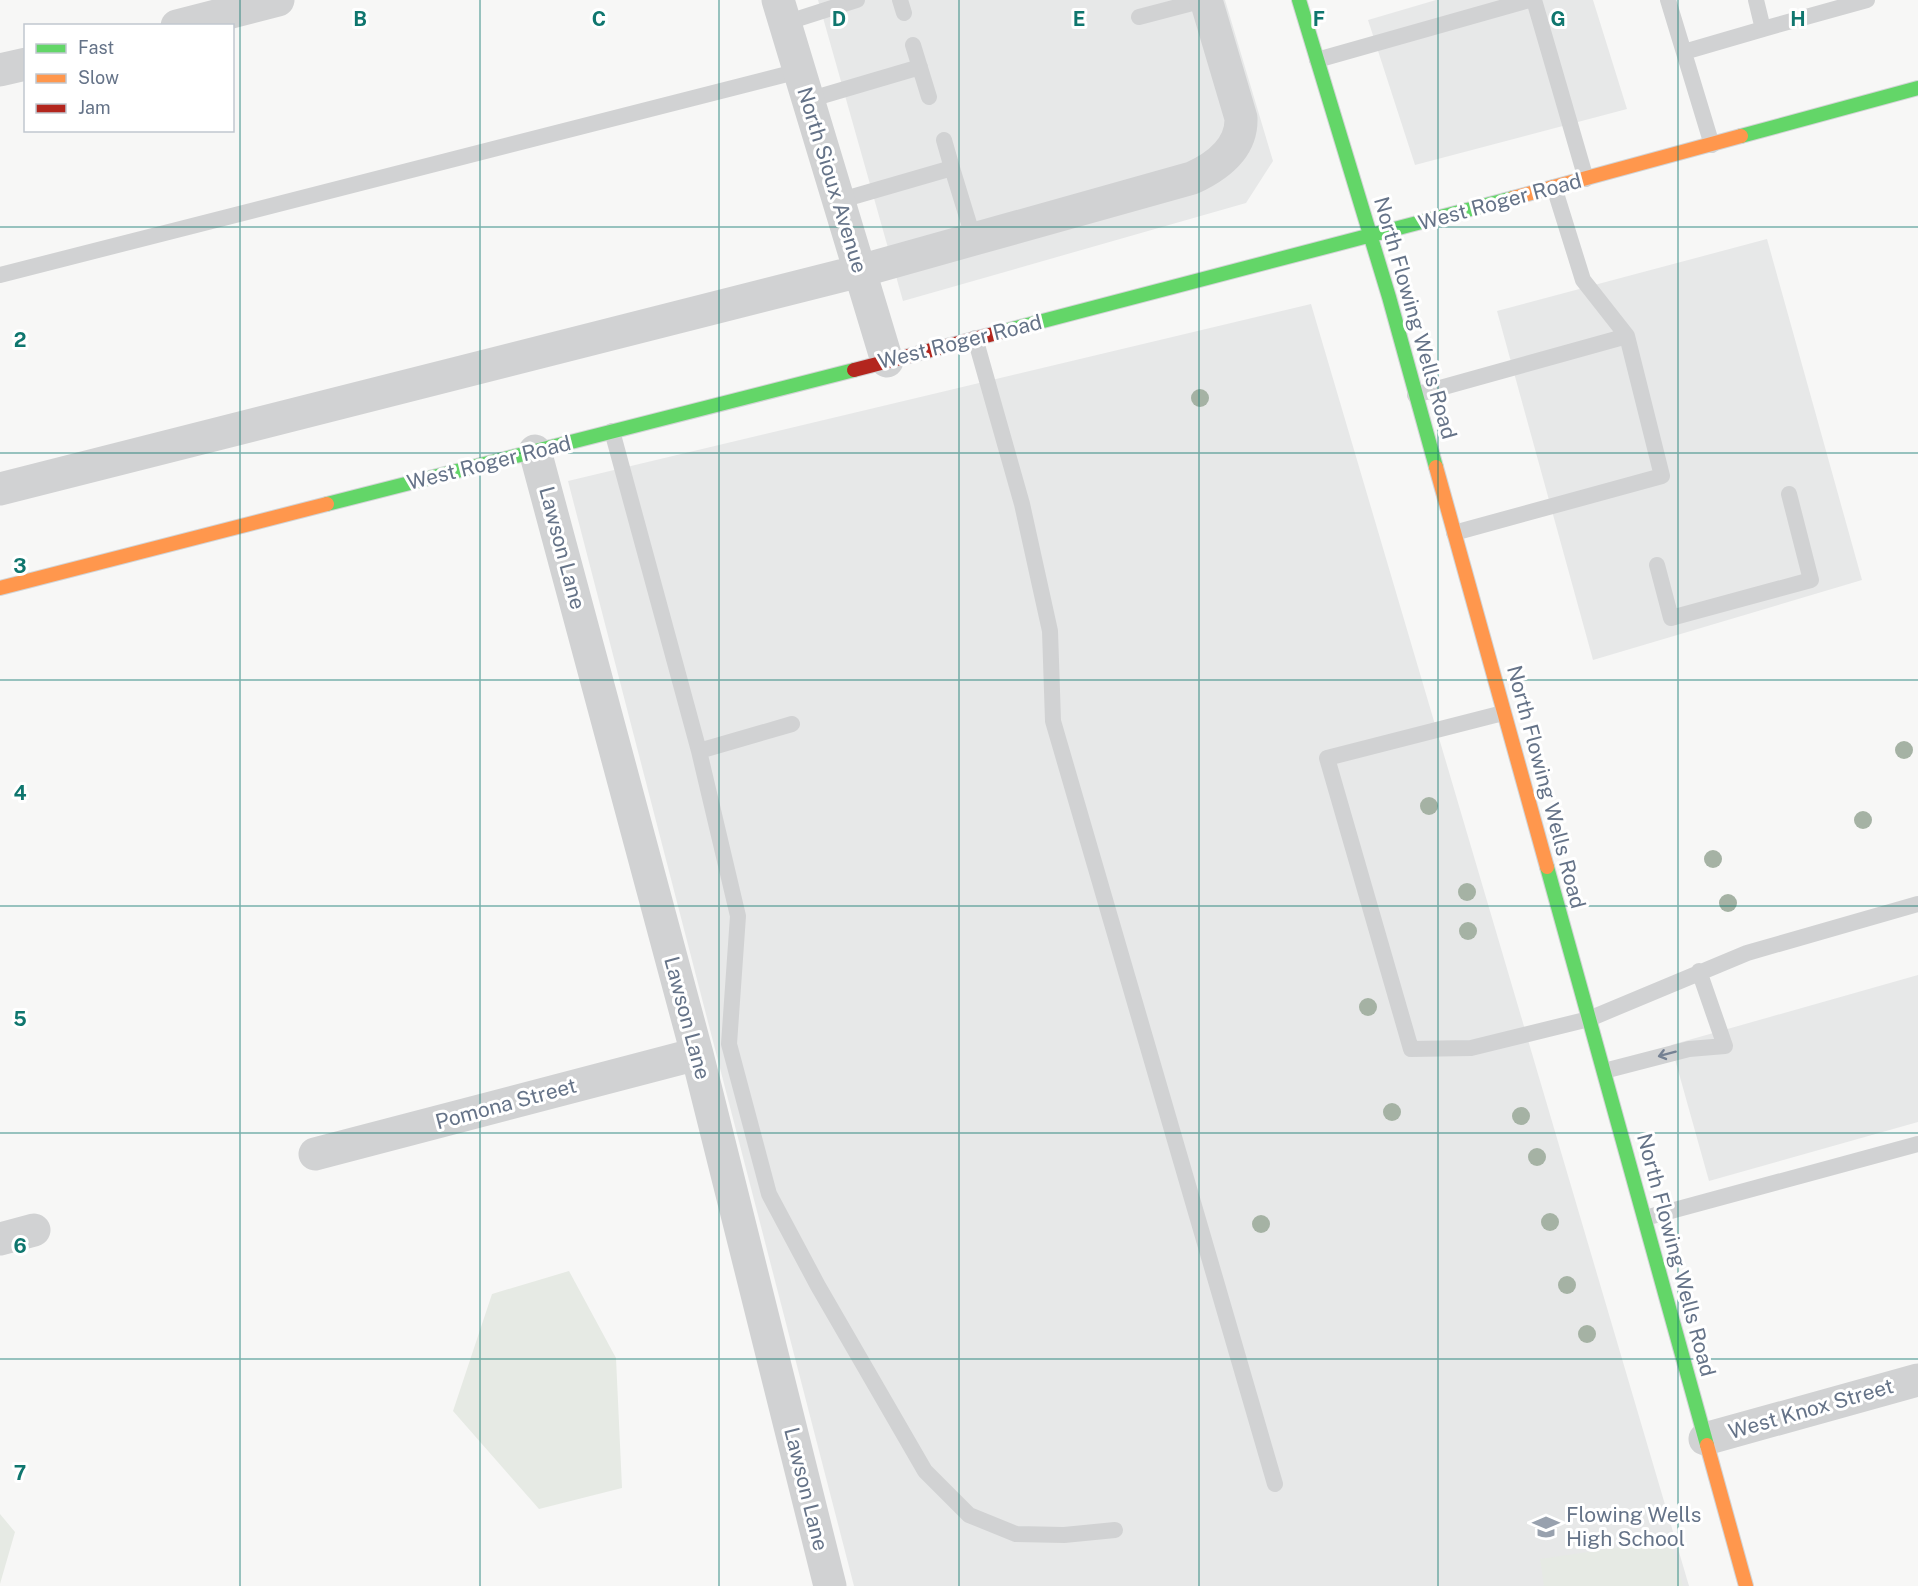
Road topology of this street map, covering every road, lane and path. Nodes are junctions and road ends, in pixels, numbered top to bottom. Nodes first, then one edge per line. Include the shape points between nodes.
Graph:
1 (278, 0) edge
2 (857, 0) edge
3 (1205, 0) edge
4 (1299, 0) edge
5 (1531, 0) edge
6 (1668, 0) edge
7 (1756, 0) edge
8 (1867, 0) edge
9 (781, 11) edge
10 (1139, 18) dead end
11 (185, 24) edge
12 (1763, 29) junction
13 (913, 45) dead end
14 (1684, 52) junction
15 (1317, 60) junction
16 (24, 64) edge
17 (920, 67) junction
18 (0, 70) edge
19 (803, 85) junction
20 (1918, 88) edge
21 (929, 97) dead end
22 (944, 140) dead end
23 (1712, 145) junction
24 (952, 168) junction
25 (1586, 179) junction
26 (1554, 187) junction
27 (838, 201) junction
28 (1370, 236) junction
29 (974, 240) junction
30 (860, 271) junction
31 (0, 275) edge
32 (1627, 336) junction
33 (975, 338) junction
34 (887, 361) junction
35 (1415, 395) junction
36 (612, 431) junction
37 (535, 451) junction
38 (0, 489) edge
39 (1789, 494) dead end
40 (1454, 533) junction
41 (1657, 565) dead end
42 (0, 588) edge
43 (1503, 712) junction
44 (792, 724) dead end
45 (699, 751) junction
46 (1918, 904) edge
47 (1699, 971) junction
48 (1589, 1019) junction
49 (696, 1054) junction
50 (1604, 1071) junction
51 (1918, 1144) edge
52 (315, 1154) dead end
53 (1645, 1218) junction
54 (34, 1230) dead end
55 (0, 1239) edge
56 (1918, 1380) edge
57 (1705, 1439) junction
58 (1275, 1484) dead end
59 (1115, 1530) dead end
60 (830, 1586) edge
61 (1746, 1586) edge

1 - 11 street
2 - 9 lane
3 - 10 lane
3 - 29 street via 1241,118 1242,130 1221,162 1192,178
4 - 15 street, North Flowing Wells Road
5 - 15 lane
5 - 25 lane
6 - 14 lane
7 - 12 lane
8 - 12 lane
9 - 19 street, North Sioux Avenue
12 - 14 lane
13 - 17 lane
14 - 23 lane
15 - 28 street, North Flowing Wells Road
16 - 18 street
17 - 19 lane
17 - 21 lane
19 - 27 street, North Sioux Avenue
19 - 31 lane
20 - 23 street, West Roger Road
22 - 24 lane
23 - 25 street, West Roger Road
24 - 27 lane
24 - 29 lane
25 - 26 street, West Roger Road
26 - 28 street, West Roger Road
26 - 32 lane via 1583,280
27 - 30 street, North Sioux Avenue
28 - 33 street, West Roger Road
28 - 35 street, North Flowing Wells Road
29 - 30 street
30 - 34 street, North Sioux Avenue
30 - 38 street
32 - 35 lane
32 - 40 lane via 1662,476
33 - 34 street, West Roger Road
33 - 58 lane via 1022,504 1050,631 1053,721
34 - 36 street, West Roger Road
35 - 40 street, North Flowing Wells Road
36 - 37 street, West Roger Road
36 - 45 lane
37 - 42 street, West Roger Road
37 - 49 street, Lawson Lane
39 - 41 lane via 1811,580 1671,618
40 - 43 street, North Flowing Wells Road
43 - 48 street, North Flowing Wells Road
43 - 48 lane via 1327,758 1411,1049 1471,1048
44 - 45 lane
45 - 59 lane via 738,916 729,1044 769,1194 807,1266 925,1471 969,1515 1016,1534
46 - 47 lane via 1747,953
47 - 48 lane
47 -> 50 lane via 1725,1046 1689,1049
48 - 50 street, North Flowing Wells Road
49 - 52 street, Pomona Street
49 - 60 street, Lawson Lane
50 - 53 street, North Flowing Wells Road
51 - 53 lane
53 - 57 street, North Flowing Wells Road
54 - 55 street
56 - 57 street, West Knox Street
57 - 61 street, North Flowing Wells Road

